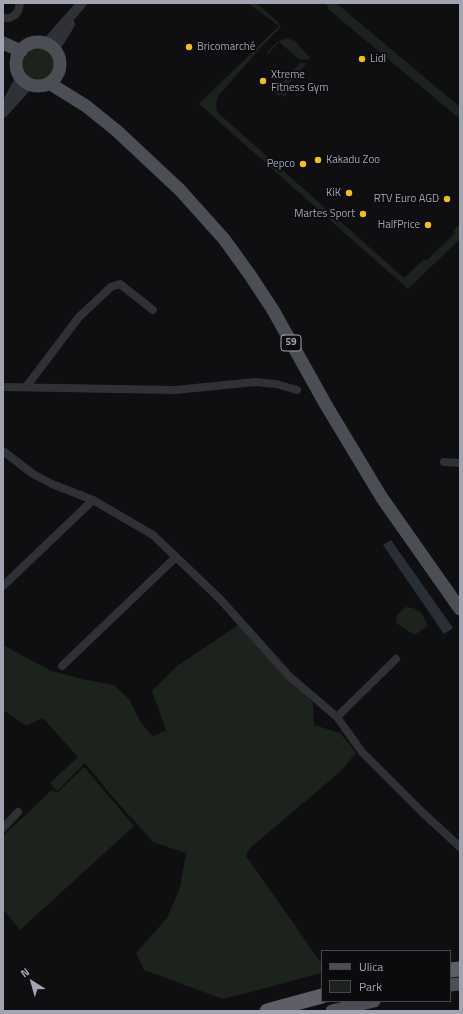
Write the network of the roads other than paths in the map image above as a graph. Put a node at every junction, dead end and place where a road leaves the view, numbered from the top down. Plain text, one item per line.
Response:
1 (20, 3) edge
2 (81, 5) edge
3 (3, 18) edge
4 (3, 43) edge
5 (50, 46) junction
6 (3, 52) edge
7 (19, 56) junction
8 (54, 78) junction
9 (25, 81) junction
10 (3, 112) edge
11 (153, 310) dead end
12 (3, 387) edge
13 (26, 387) junction
14 (297, 390) dead end
15 (3, 451) edge
16 (444, 462) dead end
17 (460, 463) edge
18 (93, 500) junction
19 (176, 557) junction
20 (3, 586) edge
21 (460, 609) edge
22 (396, 659) dead end
23 (62, 666) dead end
24 (337, 717) junction
25 (18, 812) dead end
26 (3, 828) edge
27 (460, 847) edge
28 (321, 996) edge
29 (370, 1002) edge
30 (267, 1011) edge
31 (332, 1011) edge

1 - 3 street
2 - 5 street
4 - 7 main road
5 - 7 main road
5 - 8 main road
6 - 7 main road
7 - 9 main road
8 - 9 main road
8 - 21 main road, 59
9 - 10 street
11 - 13 street
12 - 13 street
13 - 14 street
15 - 18 street
16 - 17 street
18 - 19 street
18 - 20 street
19 - 23 street
19 - 24 street
22 - 24 street
24 - 27 street
25 - 26 street
28 - 30 highway
29 - 31 main road

